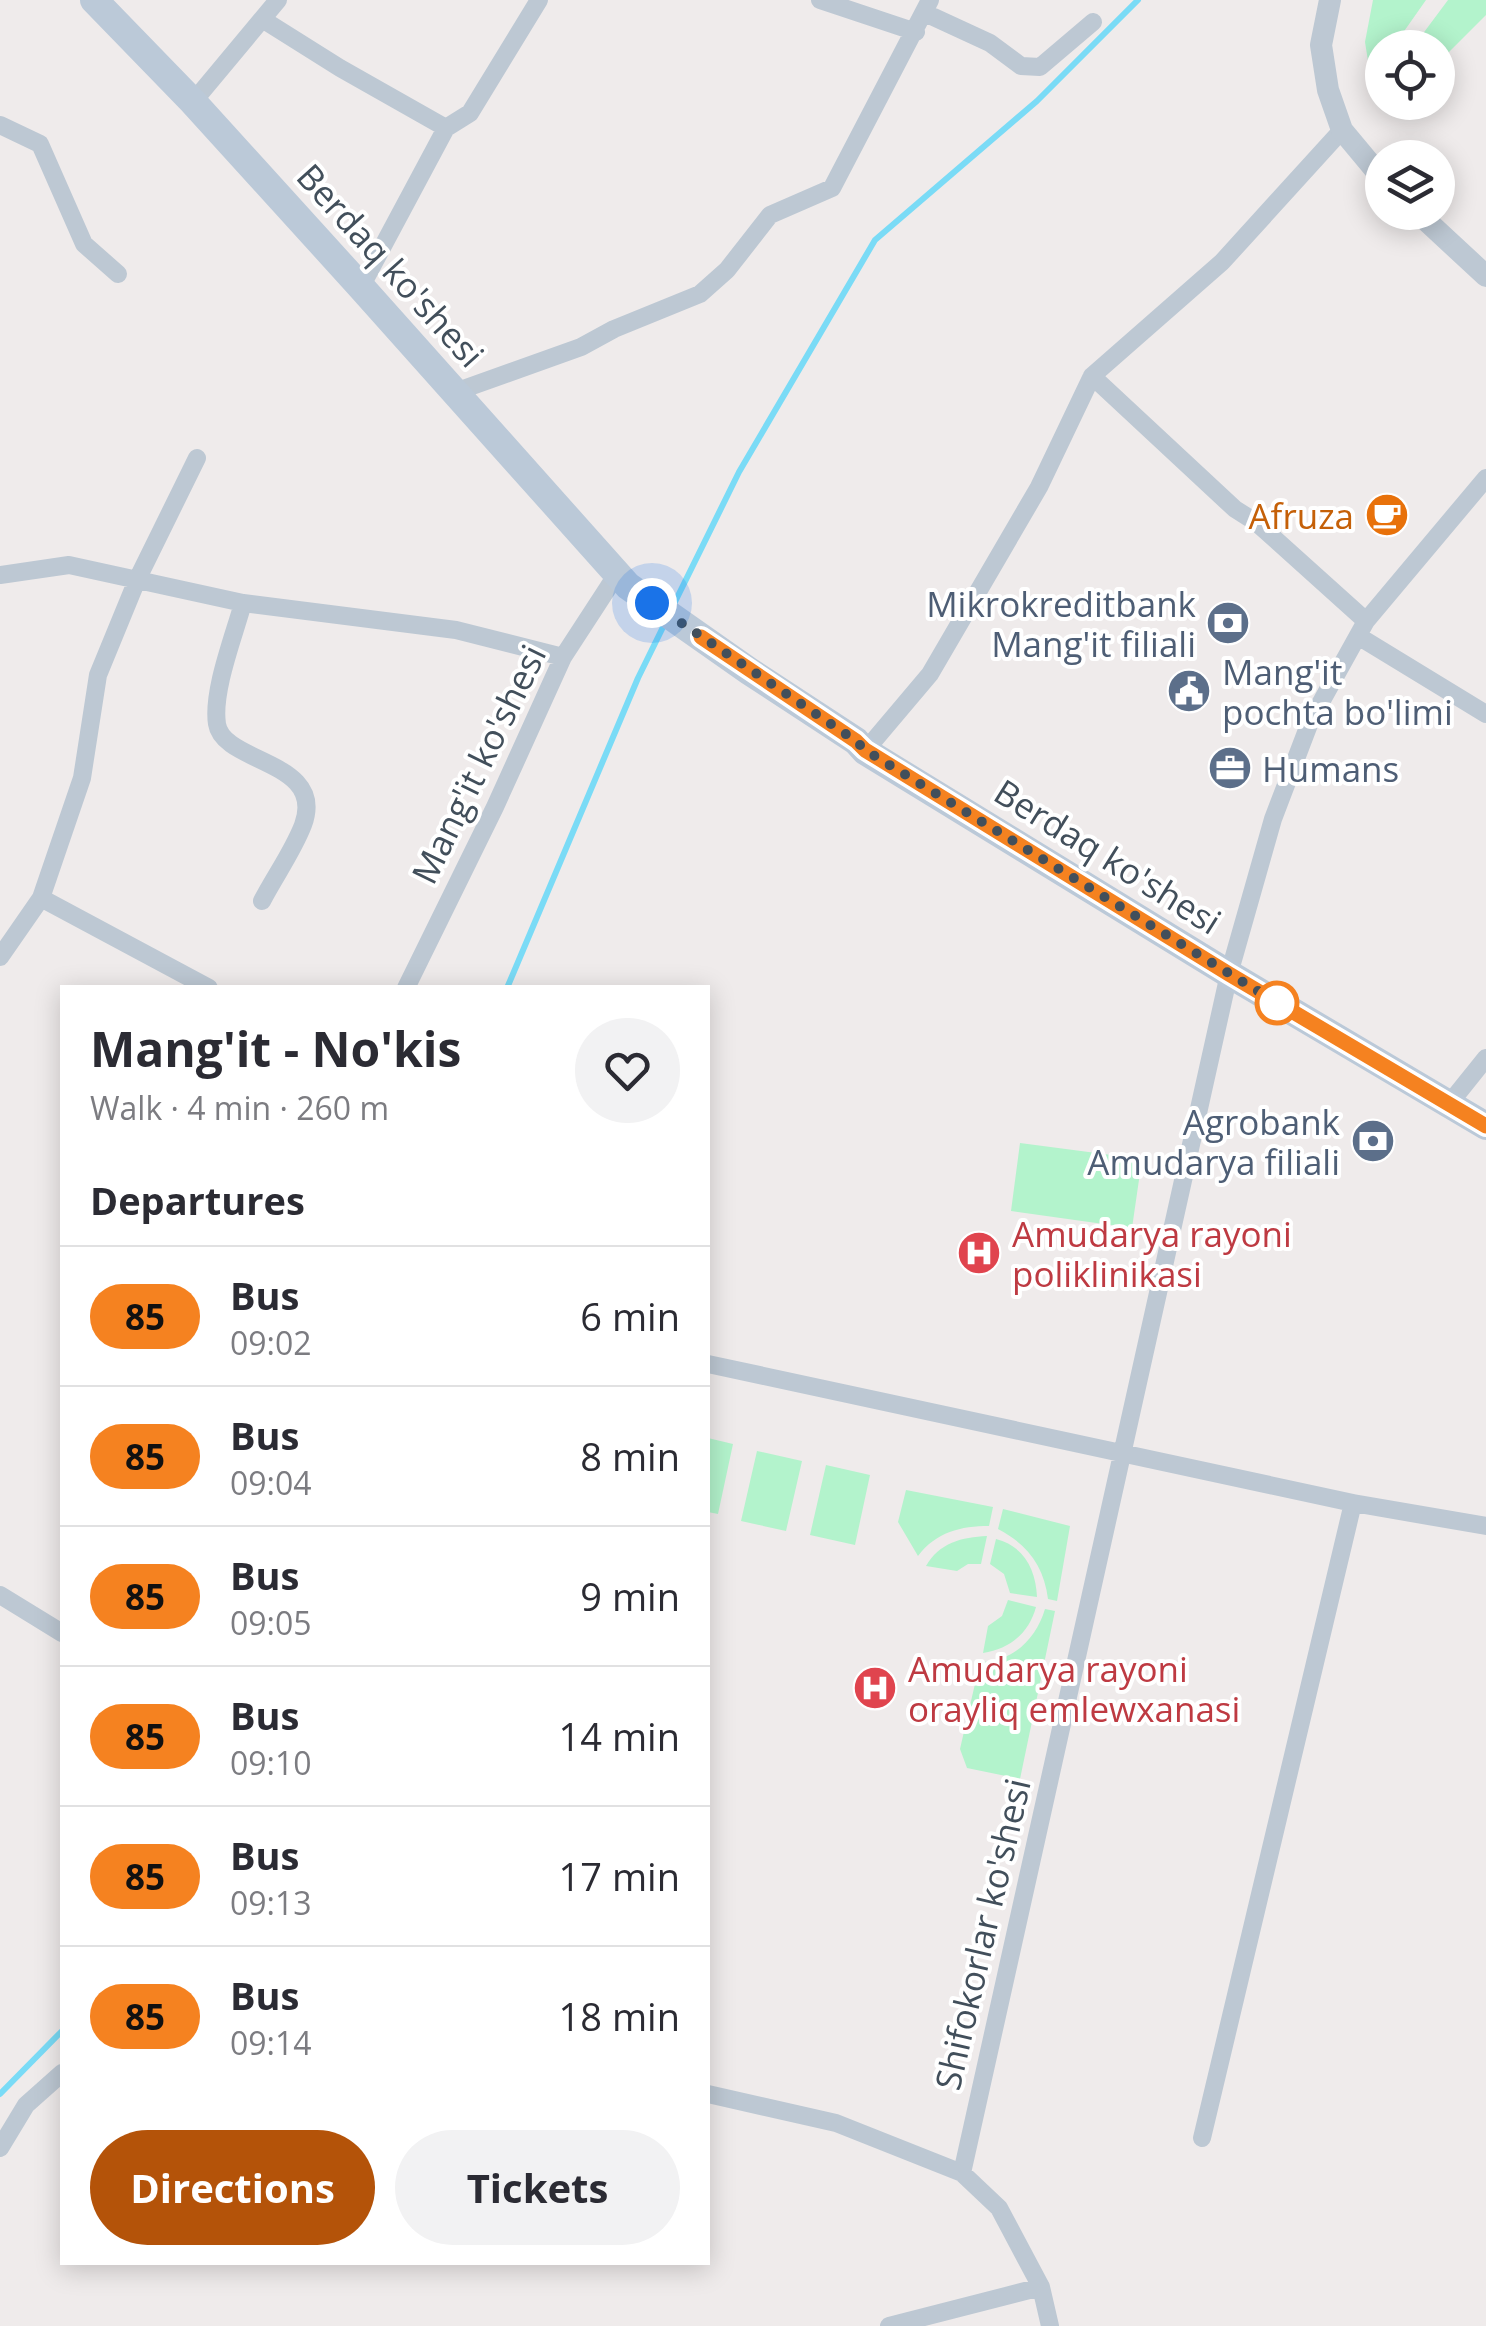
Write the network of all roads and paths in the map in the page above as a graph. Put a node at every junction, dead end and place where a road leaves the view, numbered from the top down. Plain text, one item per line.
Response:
1 (94, 0) edge
2 (278, 0) edge
3 (538, 0) edge
4 (820, 0) edge
5 (1330, 0) edge
6 (927, 7) edge
7 (262, 19) junction
8 (1093, 22) dead end
9 (916, 32) junction
10 (192, 102) junction
11 (0, 125) edge
12 (446, 128) junction
13 (1342, 130) junction
14 (1365, 158) edge
15 (1437, 230) edge
16 (118, 274) dead end
17 (1486, 276) edge
18 (361, 287) junction
19 (1092, 376) junction
20 (455, 392) junction
21 (197, 458) dead end
22 (1486, 478) edge
23 (0, 575) edge
24 (137, 580) junction
25 (622, 580) junction
26 (243, 603) junction
27 (1362, 629) junction
28 (563, 657) junction
29 (1486, 714) edge
30 (865, 750) junction
31 (42, 898) junction
32 (262, 900) dead end
33 (0, 957) edge
34 (1229, 974) junction
35 (203, 985) edge
36 (407, 985) edge
37 (1486, 1058) edge
38 (1449, 1104) junction
39 (1486, 1126) edge
40 (710, 1364) edge
41 (1123, 1452) junction
42 (1353, 1502) junction
43 (1486, 1526) edge
44 (0, 1595) edge
45 (60, 1633) edge
46 (60, 2075) edge
47 (710, 2094) edge
48 (1202, 2138) dead end
49 (0, 2148) edge
50 (962, 2173) junction
51 (1041, 2287) junction
52 (889, 2326) edge
53 (1050, 2326) edge

1 - 10 main road, Berdaq ko'shesi
2 - 7 street
3 - 12 street
4 - 9 street
5 - 13 street
6 - 8 street
6 - 9 street
7 - 10 street
7 - 12 street
9 - 20 street
10 - 18 main road, Berdaq ko'shesi
11 - 16 street
12 - 18 street
13 - 14 street
13 - 19 street
15 - 17 street
18 - 20 main road, Berdaq ko'shesi
19 - 27 street
19 - 30 street
20 - 25 main road, Berdaq ko'shesi
21 - 24 street
22 - 27 street, Shifokorlar ko'shesi
23 - 24 street
24 - 26 street
24 - 31 street
25 - 28 street, Mang'it ko'shesi
25 - 30 main road, Berdaq ko'shesi
26 - 28 street
26 - 32 street
27 - 29 street
27 - 34 street, Shifokorlar ko'shesi
28 - 36 street, Mang'it ko'shesi
30 - 34 main road, Berdaq ko'shesi
31 - 33 street
31 - 35 street
34 - 38 main road, Berdaq ko'shesi
34 - 41 street, Shifokorlar ko'shesi
37 - 38 street
38 - 39 main road, Berdaq ko'shesi
40 - 41 street
41 - 42 street
41 - 50 street, Shifokorlar ko'shesi
42 - 43 street
42 - 48 street
44 - 45 street
46 - 49 street
47 - 50 street
50 - 51 street
51 - 52 street
51 - 53 street

